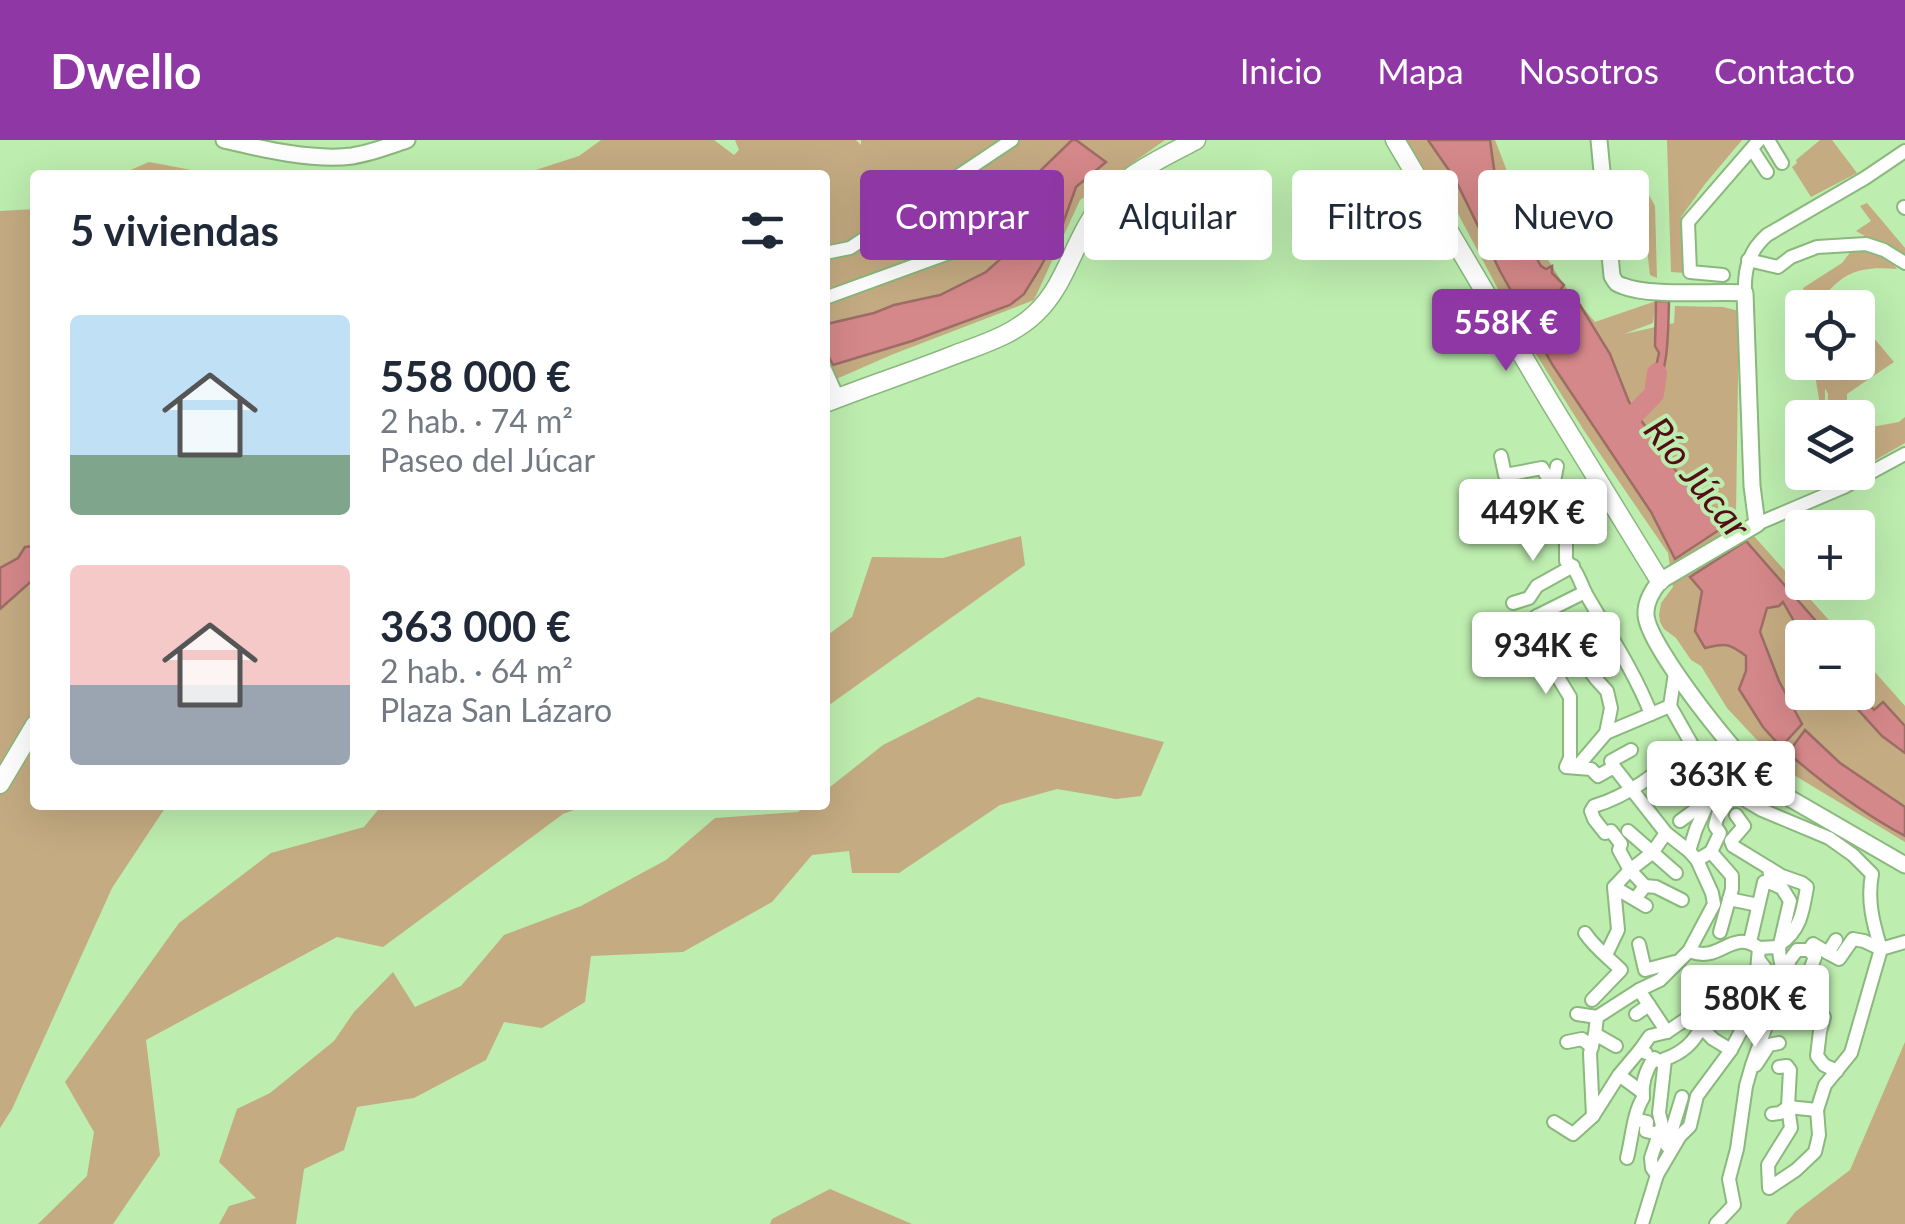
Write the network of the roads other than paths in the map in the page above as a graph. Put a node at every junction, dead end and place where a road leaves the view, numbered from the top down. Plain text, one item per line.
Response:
1 (224, 140) edge
2 (1012, 140) edge
3 (1196, 140) edge
4 (1395, 140) edge
5 (1598, 140) edge
6 (1768, 140) edge
7 (400, 142) edge
8 (250, 143) edge
9 (1756, 144) edge
10 (1905, 151) edge
11 (1782, 162) dead end
12 (1767, 172) dead end
13 (830, 252) edge
14 (930, 260) edge
15 (1748, 260) junction
16 (1905, 263) edge
17 (1723, 275) dead end
18 (1744, 293) junction
19 (830, 296) edge
20 (831, 400) edge
21 (1905, 454) edge
22 (1501, 456) dead end
23 (1556, 466) dead end
24 (1552, 487) junction
25 (1757, 524) junction
26 (1573, 566) junction
27 (1664, 578) junction
28 (1586, 592) junction
29 (1513, 602) dead end
30 (1537, 616) junction
31 (1506, 622) dead end
32 (1545, 637) junction
33 (1524, 641) dead end
34 (1564, 662) dead end
35 (1675, 673) junction
36 (1670, 706) junction
37 (1651, 714) junction
38 (1607, 725) junction
39 (30, 733) edge
40 (1691, 744) junction
41 (1631, 750) dead end
42 (1572, 767) junction
43 (1614, 767) junction
44 (0, 784) edge
45 (1723, 787) junction
46 (1633, 790) junction
47 (1714, 803) junction
48 (1680, 821) dead end
49 (1628, 831) dead end
50 (1666, 833) junction
51 (1723, 835) junction
52 (1711, 852) junction
53 (1652, 853) junction
54 (1693, 856) junction
55 (1905, 865) edge
56 (1630, 870) junction
57 (1770, 875) junction
58 (1732, 876) junction
59 (1614, 886) junction
60 (1651, 887) junction
61 (1682, 900) dead end
62 (1723, 904) junction
63 (1758, 905) junction
64 (1720, 932) dead end
65 (1585, 933) dead end
66 (1836, 940) dead end
67 (1905, 942) edge
68 (1638, 944) dead end
69 (1780, 944) junction
70 (1881, 949) junction
71 (1756, 950) junction
72 (1809, 950) junction
73 (1606, 955) junction
74 (1684, 956) junction
75 (1833, 961) junction
76 (1789, 980) junction
77 (1820, 980) dead end
78 (1775, 989) junction
79 (1639, 990) junction
80 (1592, 1000) dead end
81 (1714, 1002) dead end
82 (1649, 1004) junction
83 (1577, 1014) dead end
84 (1636, 1014) dead end
85 (1596, 1018) junction
86 (1701, 1027) junction
87 (1667, 1032) junction
88 (1594, 1041) junction
89 (1566, 1042) dead end
90 (1779, 1044) dead end
91 (1616, 1046) dead end
92 (1640, 1050) junction
93 (1730, 1050) junction
94 (1659, 1058) junction
95 (1779, 1066) dead end
96 (1750, 1070) junction
97 (1837, 1071) junction
98 (1619, 1075) junction
99 (1642, 1092) junction
100 (1682, 1097) dead end
101 (1788, 1107) junction
102 (1817, 1110) junction
103 (1772, 1114) dead end
104 (1594, 1116) junction
105 (1636, 1120) junction
106 (1554, 1122) dead end
107 (1658, 1134) junction
108 (1627, 1158) dead end
109 (1666, 1158) junction
110 (1657, 1175) junction
111 (1642, 1224) edge
112 (1716, 1224) edge

1 - 8 street
2 - 13 street
3 - 20 main road
4 - 27 main road
5 - 18 street
6 - 11 street
7 - 8 street
9 - 12 street
9 - 17 street
10 - 15 street
14 - 19 street
15 - 16 street
15 - 18 street
18 - 25 street
21 - 25 street
22 - 24 street
23 - 24 street
24 - 26 street
25 - 27 street
26 - 28 street
26 - 29 street
27 - 35 street
28 - 30 street
28 - 37 street
30 - 31 street
30 - 32 street
32 - 33 street
32 - 34 street
32 - 38 street
32 - 42 street
35 - 36 street
35 - 55 street
36 - 37 street
36 - 40 street
37 - 38 street
38 - 42 street
39 - 44 main road
40 - 45 street
40 - 46 street
41 - 43 street
42 - 43 street
43 - 46 street
45 - 47 street
45 - 70 street
46 - 50 street
46 - 56 street
47 - 48 street
47 - 51 street
47 - 51 street
47 - 54 street
49 - 53 street
50 - 53 street
50 - 54 street
51 - 52 street
51 - 57 street
51 - 58 street
52 - 54 street
52 - 58 street
53 - 56 street
53 - 60 street
54 - 62 street
56 - 59 street
56 - 60 street
57 - 63 street
57 - 69 street
57 - 69 street
58 - 62 street
59 - 60 street
59 - 73 street
60 - 61 street
62 - 63 street
62 - 64 street
62 - 74 street
63 - 71 street
65 - 73 street
66 - 75 street
67 - 70 street
68 - 74 street
69 - 71 street
69 - 76 street
70 - 75 street
70 - 97 street
71 - 74 street
71 - 78 street
71 - 93 street
72 - 75 street
72 - 76 street
72 - 77 street
73 - 80 street
74 - 79 street
76 - 78 street
76 - 97 street
78 - 96 street
79 - 82 street
79 - 85 street
81 - 86 street
82 - 84 street
82 - 87 street
83 - 85 street
85 - 88 street
86 - 87 street
86 - 93 street
86 - 94 street
87 - 92 street
88 - 89 street
88 - 91 street
88 - 104 street
90 - 96 street
92 - 94 street
92 - 98 street
93 - 109 street
94 - 99 street
94 - 107 street
95 - 101 street
96 - 112 street
97 - 102 street
98 - 99 street
98 - 104 street
99 - 105 street
100 - 109 street
101 - 102 street
101 - 102 street
101 - 103 street
104 - 106 street
105 - 107 street
105 - 108 street
107 - 110 street
109 - 110 street
110 - 111 street

